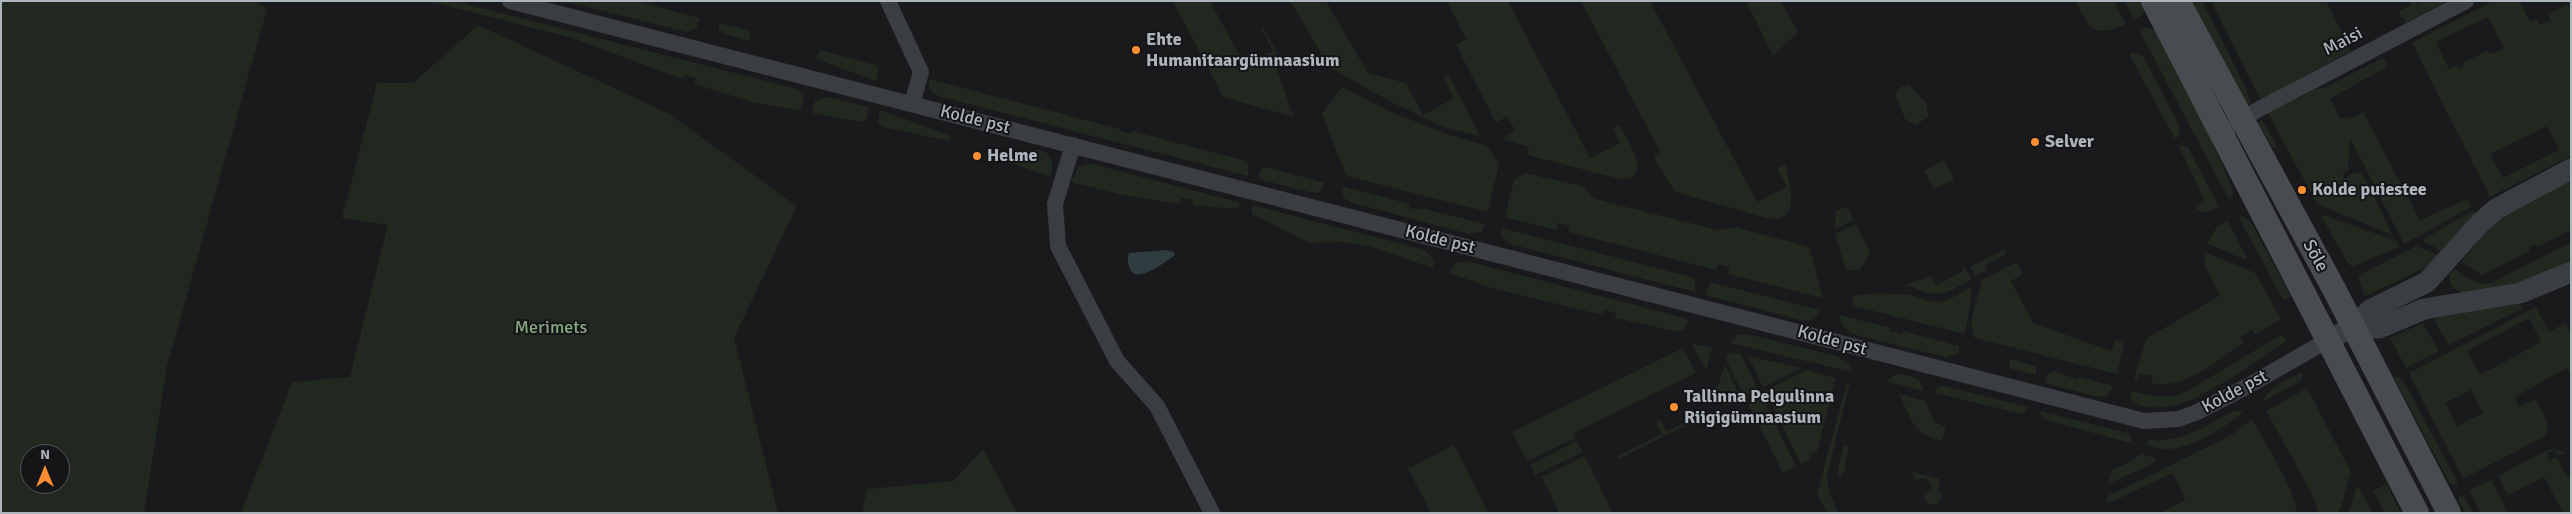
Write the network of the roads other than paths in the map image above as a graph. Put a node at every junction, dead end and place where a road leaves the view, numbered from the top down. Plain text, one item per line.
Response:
1 (510, 1) edge
2 (888, 1) edge
3 (2154, 1) edge
4 (2178, 1) edge
5 (2466, 1) edge
6 (912, 104) junction
7 (2231, 126) junction
8 (1073, 145) junction
9 (2571, 169) edge
10 (2450, 259) junction
11 (2571, 272) edge
12 (2467, 302) junction
13 (2353, 327) junction
14 (2328, 340) junction
15 (1212, 513) edge
16 (2417, 513) edge
17 (2449, 513) edge

1 - 6 street, Kolde pst
2 - 6 street
3 - 7 main road, Sõle
4 - 7 main road, Sõle
5 - 7 street, Maisi
6 - 8 street, Kolde pst
7 - 13 main road, Sõle
7 - 14 main road, Sõle
8 - 14 street, Kolde pst
8 - 15 street
9 - 10 street, Kolde pst
10 - 12 street
10 - 13 street, Kolde pst
11 - 12 street, Kolde pst
12 - 13 street, Kolde pst
13 - 14 street, Kolde pst
13 - 17 main road, Sõle
14 - 16 main road, Sõle

